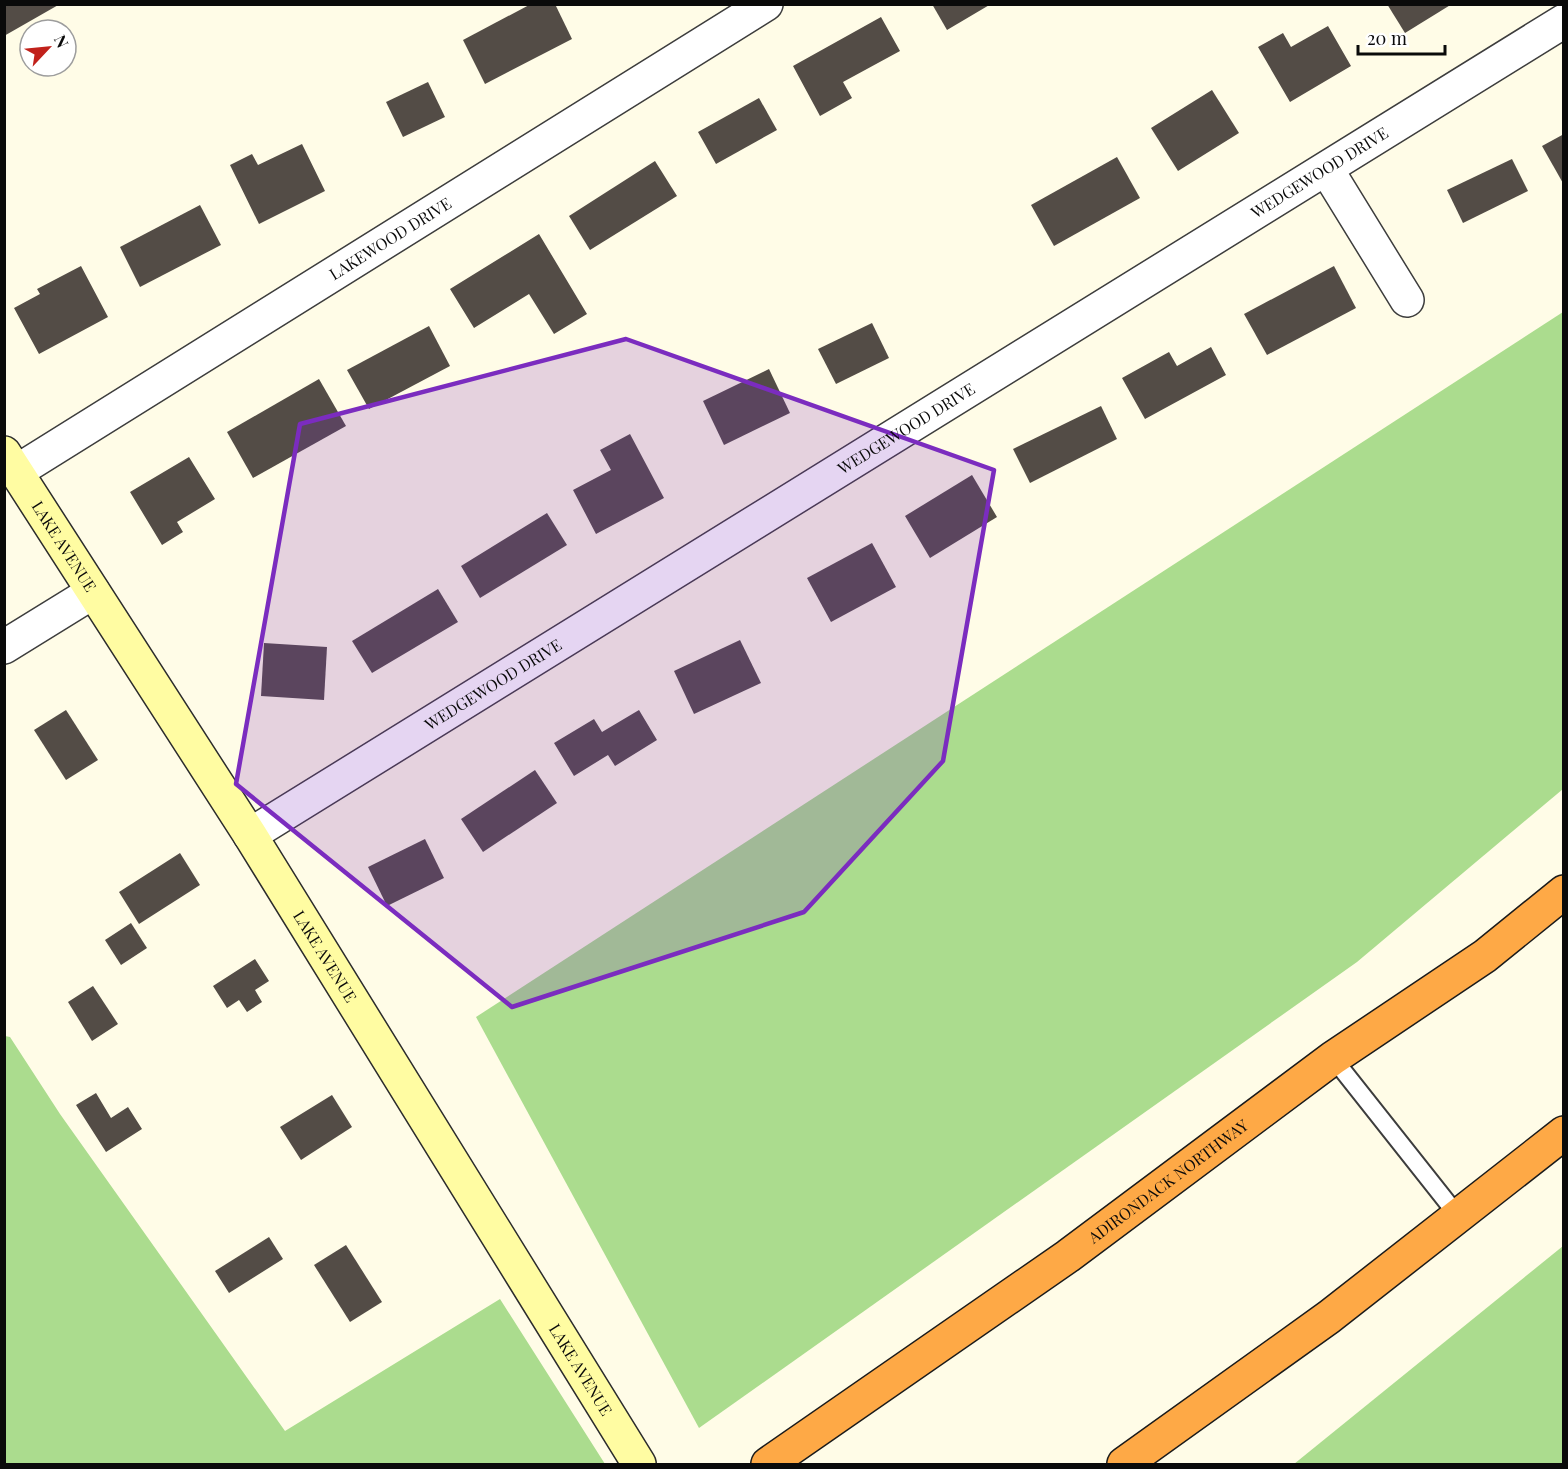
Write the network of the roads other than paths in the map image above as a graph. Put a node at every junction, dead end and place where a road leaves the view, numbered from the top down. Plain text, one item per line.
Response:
1 (765, 4) edge
2 (1563, 21) edge
3 (1327, 170) junction
4 (1407, 300) dead end
5 (10, 463) edge
6 (93, 592) junction
7 (4, 647) edge
8 (250, 836) junction
9 (1563, 892) edge
10 (1334, 1058) junction
11 (1563, 1133) edge
12 (1458, 1216) junction
13 (639, 1464) edge
14 (768, 1464) edge
15 (1124, 1464) edge

1 - 5 street, LAKEWOOD DRIVE
2 - 3 street, WEDGEWOOD DRIVE
3 - 4 street
3 - 8 street, WEDGEWOOD DRIVE
5 - 6 main road, LAKE AVENUE
6 - 7 street
6 - 8 main road, LAKE AVENUE
8 - 13 main road, LAKE AVENUE
9 - 10 highway, ADIRONDACK NORTHWAY
10 - 12 lane
10 - 14 highway, ADIRONDACK NORTHWAY
11 - 12 highway
12 - 15 highway

